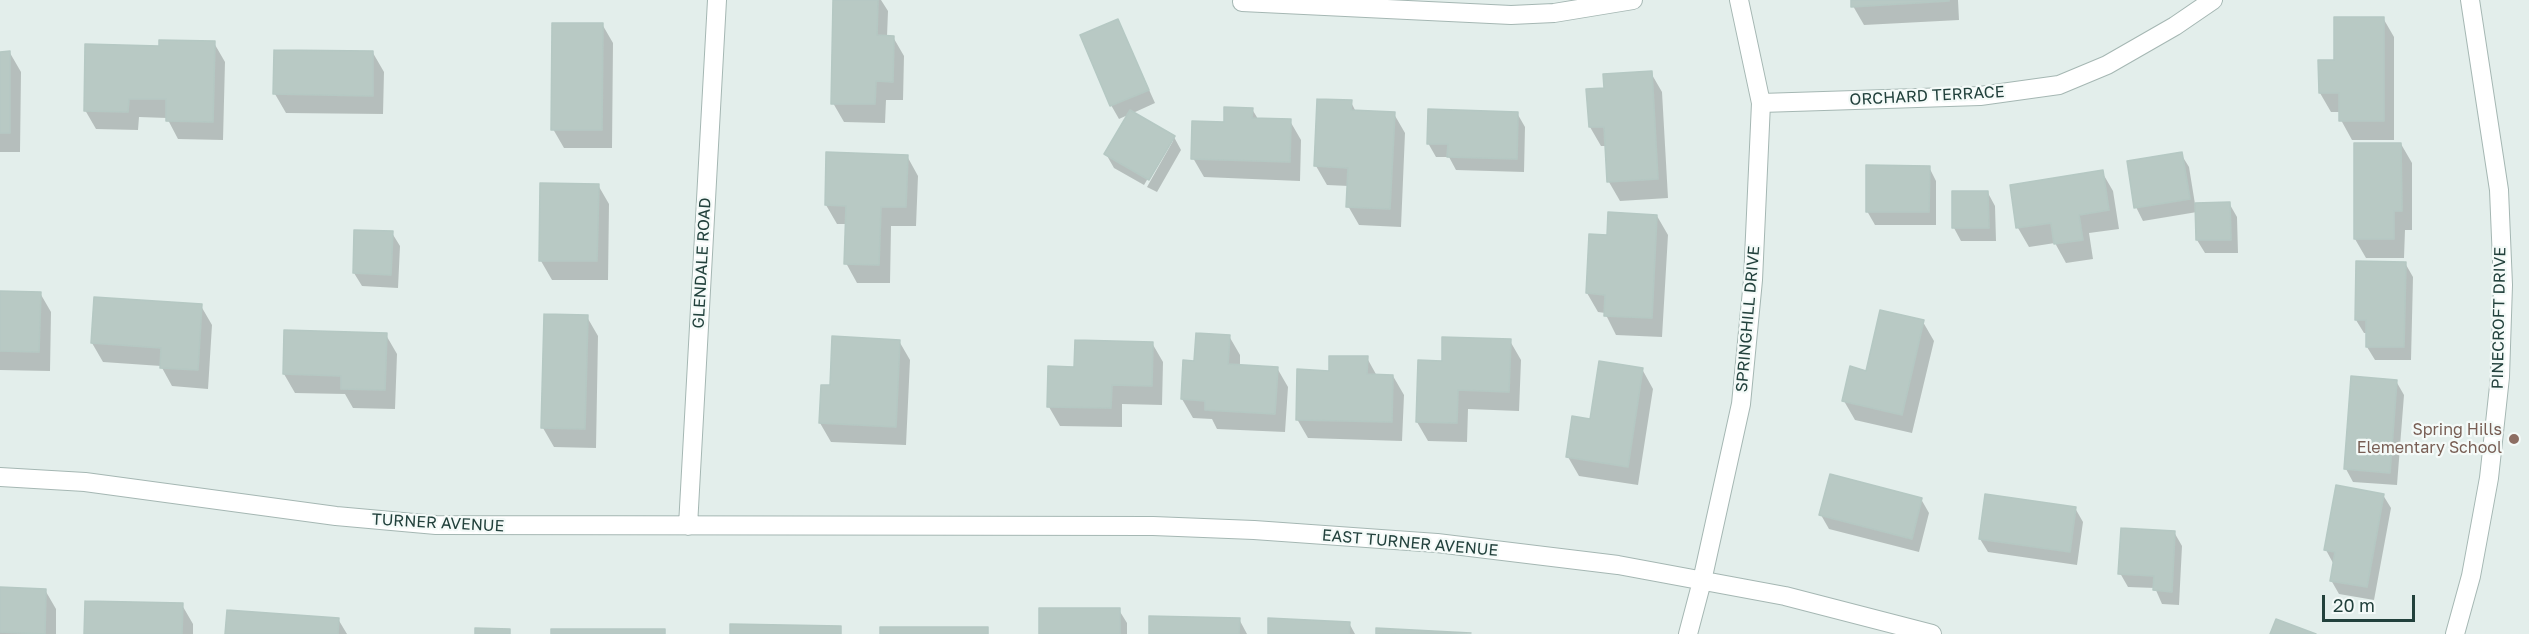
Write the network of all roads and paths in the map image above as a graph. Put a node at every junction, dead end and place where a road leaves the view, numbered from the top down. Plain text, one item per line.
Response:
1 (717, 0) edge
2 (1633, 0) edge
3 (1739, 0) edge
4 (2213, 0) edge
5 (2470, 0) edge
6 (1242, 2) dead end
7 (1761, 103) junction
8 (0, 477) edge
9 (880, 525) joint
10 (688, 526) junction
11 (1702, 581) junction
12 (1688, 634) edge
13 (1932, 634) edge
14 (2456, 634) edge

1 - 10 street, GLENDALE ROAD
2 - 6 street
3 - 7 street, SPRINGHILL DRIVE
4 - 7 street, ORCHARD TERRACE
5 - 14 street, PINECROFT DRIVE
7 - 11 street, SPRINGHILL DRIVE
8 - 10 street, TURNER AVENUE
9 - 10 street, TURNER AVENUE
9 - 11 street, EAST TURNER AVENUE
11 - 12 street, SPRINGHILL DRIVE
11 - 13 street, EAST TURNER AVENUE

